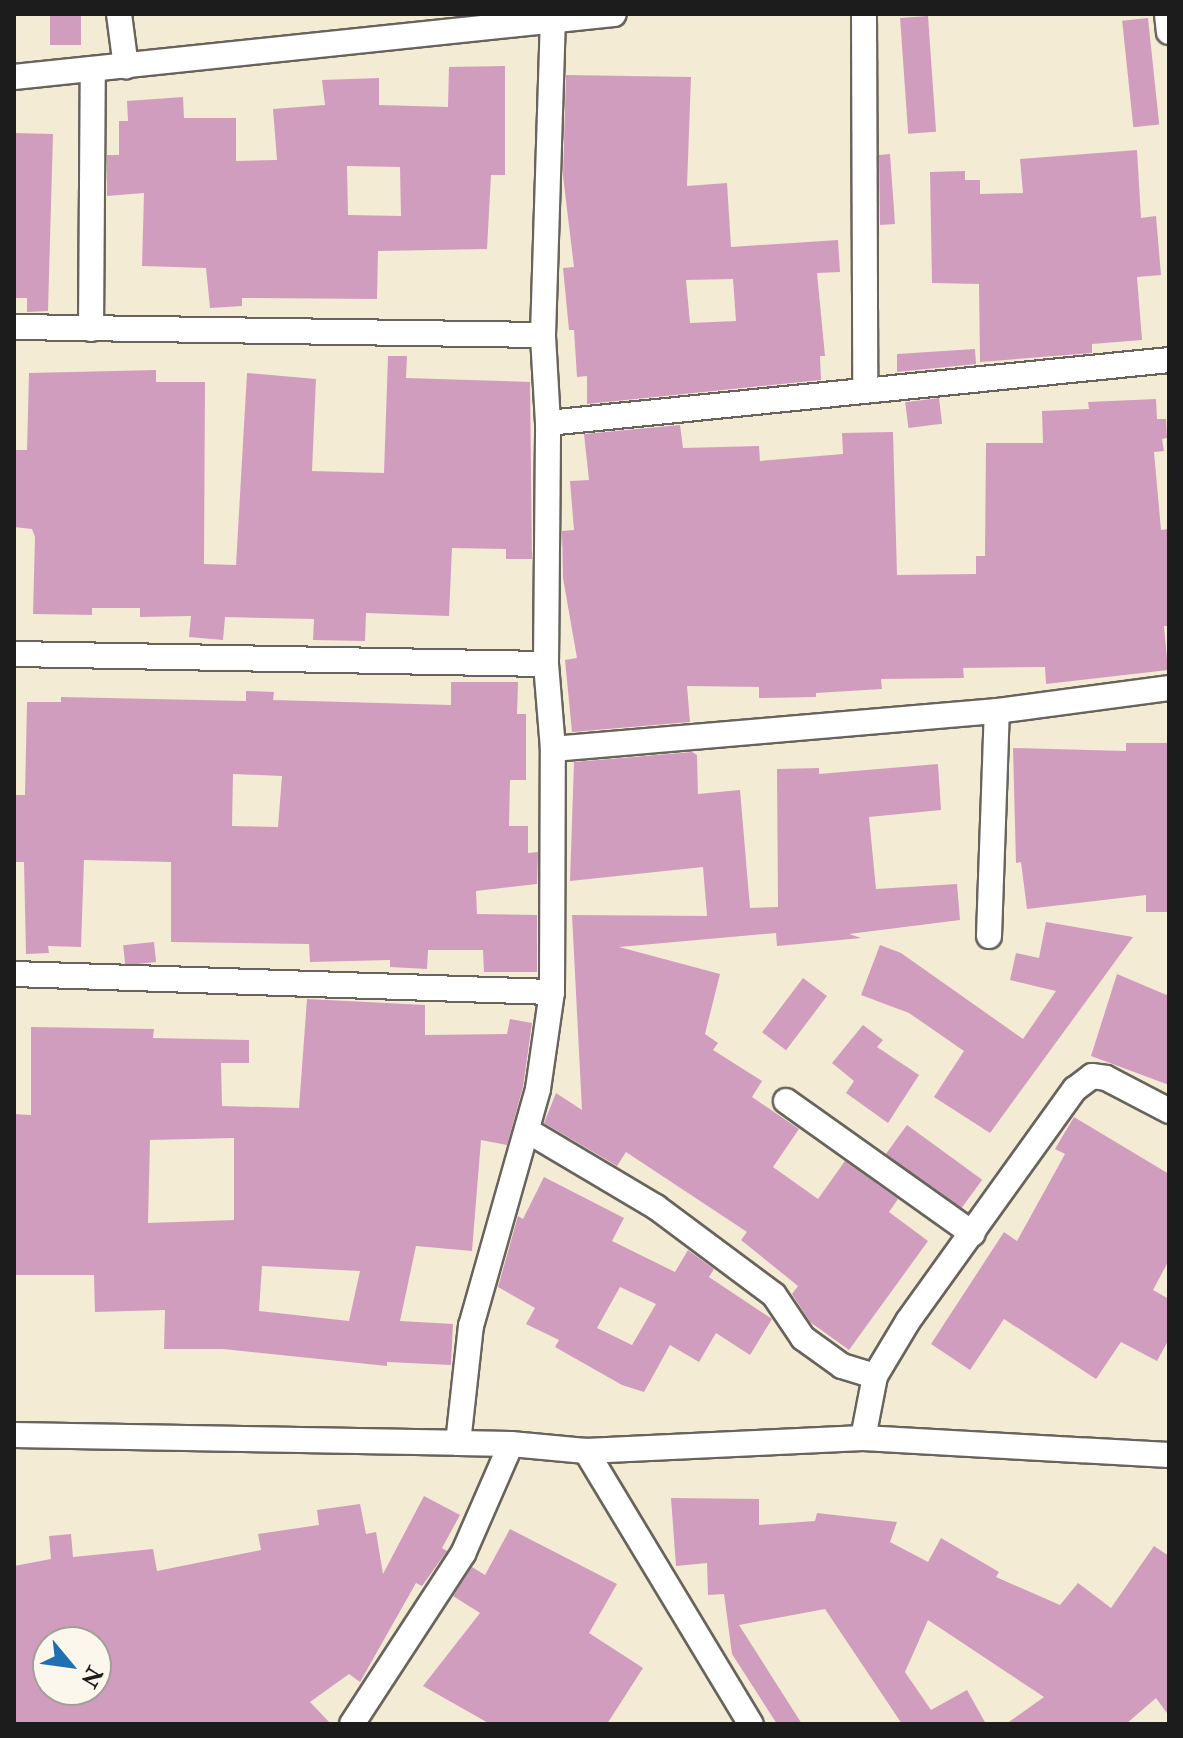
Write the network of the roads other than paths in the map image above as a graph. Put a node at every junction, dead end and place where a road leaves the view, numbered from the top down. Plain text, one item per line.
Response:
1 (119, 14) edge
2 (614, 14) edge
3 (864, 14) edge
4 (1167, 14) edge
5 (553, 22) junction
6 (461, 23) edge
7 (1169, 32) edge
8 (126, 67) junction
9 (93, 70) junction
10 (14, 77) edge
11 (14, 327) edge
12 (91, 329) junction
13 (543, 335) junction
14 (1169, 360) edge
15 (865, 389) junction
16 (548, 423) junction
17 (14, 654) edge
18 (546, 664) junction
19 (1169, 688) edge
20 (997, 711) junction
21 (553, 749) junction
22 (989, 936) dead end
23 (14, 974) edge
24 (552, 992) junction
25 (786, 1101) dead end
26 (1169, 1111) edge
27 (528, 1131) junction
28 (973, 1234) junction
29 (875, 1376) junction
30 (14, 1435) edge
31 (863, 1438) junction
32 (458, 1443) junction
33 (511, 1444) junction
34 (586, 1451) junction
35 (1169, 1455) edge
36 (352, 1724) edge
37 (751, 1724) edge

1 - 8 street
2 - 5 street
3 - 15 street
4 - 7 street
5 - 6 street
5 - 13 street
6 - 8 street
8 - 9 street
9 - 10 street
9 - 12 street
11 - 12 street
12 - 13 street
13 - 16 street
14 - 15 street
15 - 16 street
16 - 18 street
17 - 18 street
18 - 21 street
19 - 20 street
20 - 21 street
20 - 22 street
21 - 24 street
23 - 24 street
24 - 27 street
25 - 28 street
26 - 28 street
27 - 29 street
27 - 32 street
28 - 29 street
29 - 31 street
30 - 32 street
31 - 34 street
31 - 35 street
32 - 33 street
33 - 34 street
33 - 36 street
34 - 37 street

